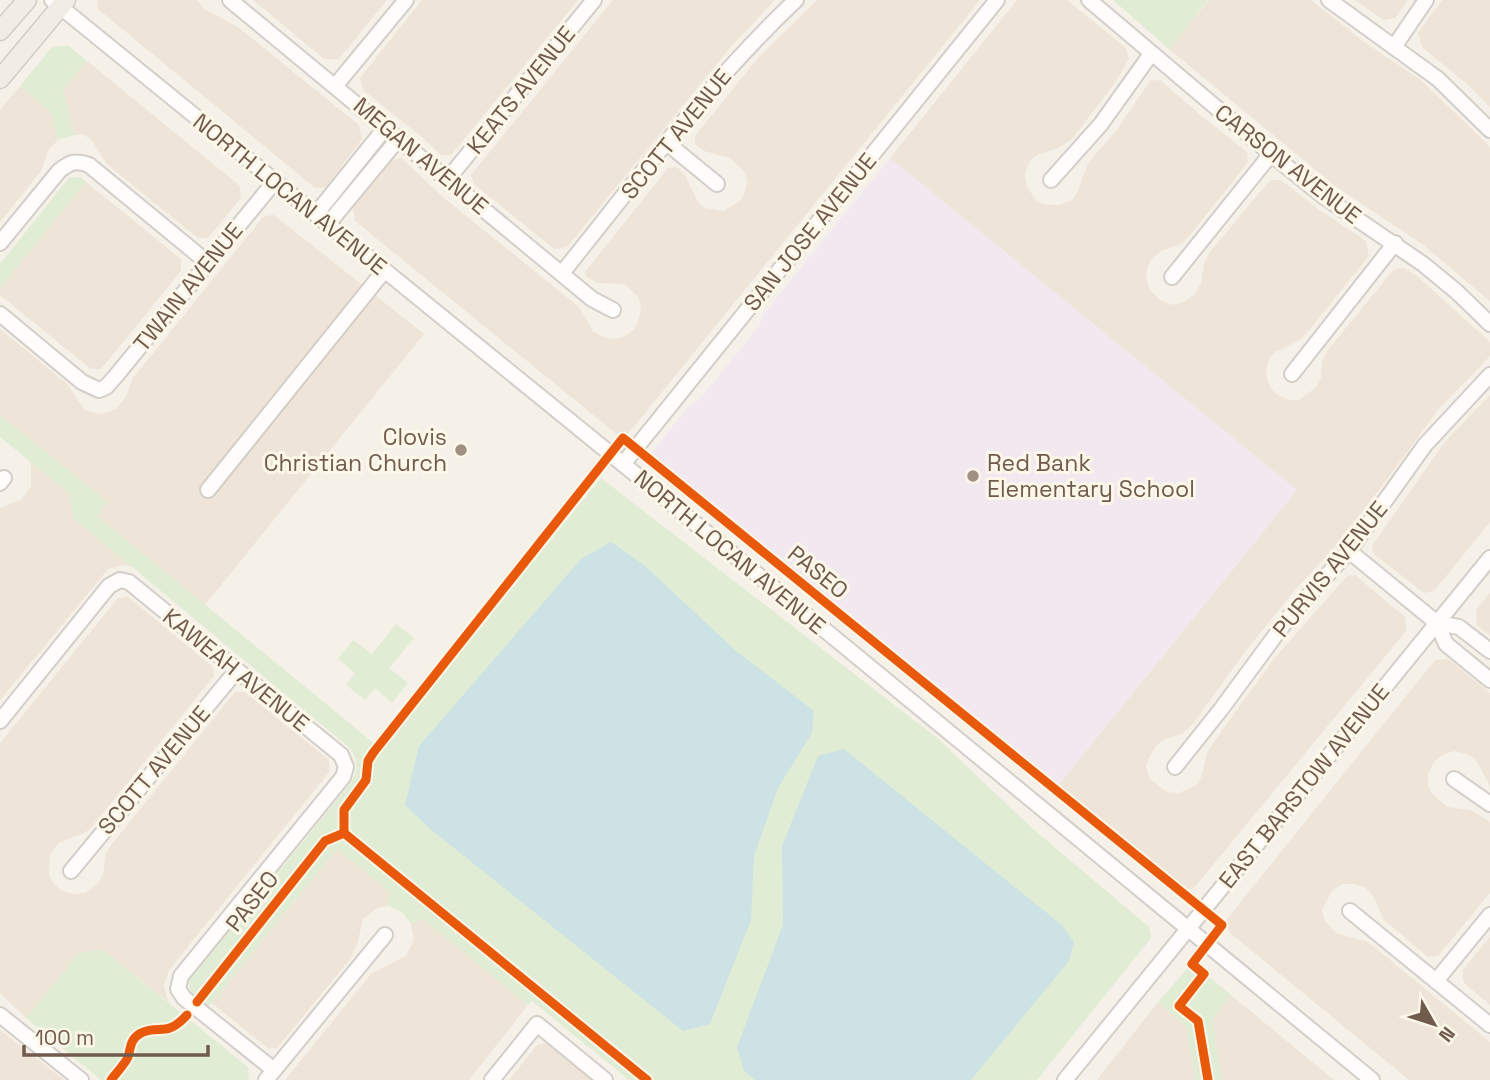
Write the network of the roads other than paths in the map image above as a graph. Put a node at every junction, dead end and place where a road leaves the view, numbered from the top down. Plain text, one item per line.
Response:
1 (27, 0) edge
2 (230, 0) edge
3 (406, 0) edge
4 (594, 0) edge
5 (796, 0) edge
6 (997, 0) edge
7 (1090, 0) edge
8 (1329, 0) edge
9 (1426, 0) edge
10 (59, 2) edge
11 (0, 32) edge
12 (1394, 47) junction
13 (1152, 54) junction
14 (0, 79) edge
15 (336, 85) junction
16 (386, 127) junction
17 (1490, 130) edge
18 (398, 138) junction
19 (667, 143) junction
20 (1270, 154) junction
21 (447, 180) junction
22 (1051, 180) dead end
23 (275, 181) junction
24 (718, 184) dead end
25 (316, 214) junction
26 (328, 224) junction
27 (0, 243) edge
28 (1395, 243) junction
29 (208, 263) junction
30 (384, 271) junction
31 (562, 273) junction
32 (1172, 277) dead end
33 (613, 310) dead end
34 (0, 314) edge
35 (1490, 324) edge
36 (1292, 374) dead end
37 (1490, 374) edge
38 (623, 464) junction
39 (208, 490) dead end
40 (1349, 551) junction
41 (1490, 558) edge
42 (1437, 623) junction
43 (1490, 651) edge
44 (237, 670) junction
45 (1490, 680) edge
46 (0, 721) edge
47 (1175, 767) dead end
48 (1454, 779) dead end
49 (1490, 804) edge
50 (71, 871) dead end
51 (1350, 911) dead end
52 (1490, 915) edge
53 (1187, 929) junction
54 (384, 934) dead end
55 (1436, 981) junction
56 (0, 1015) edge
57 (1490, 1025) edge
58 (270, 1075) edge
59 (80, 1080) edge
60 (492, 1080) edge
61 (605, 1080) edge
62 (1065, 1080) edge
63 (1373, 1080) edge

1 - 11 main road
2 - 15 street, MEGAN AVENUE
3 - 15 street
4 - 21 street, KEATS AVENUE
5 - 19 street, SCOTT AVENUE
6 - 38 street, SAN JOSE AVENUE
7 - 13 street, CARSON AVENUE
8 - 12 street
9 - 12 street
10 - 14 main road
10 - 23 street, NORTH LOCAN AVENUE
12 - 17 street
13 - 20 street, CARSON AVENUE
13 - 22 street
15 - 16 street, MEGAN AVENUE
16 - 18 street, MEGAN AVENUE
16 - 25 street
18 - 21 street, MEGAN AVENUE
18 - 26 street
19 - 24 street
19 - 31 street, SCOTT AVENUE
20 - 28 street, CARSON AVENUE
20 - 32 street
21 - 31 street, MEGAN AVENUE
23 - 25 street, NORTH LOCAN AVENUE
23 - 29 street, TWAIN AVENUE
25 - 26 street, NORTH LOCAN AVENUE
26 - 30 street, NORTH LOCAN AVENUE
27 - 29 street
28 - 35 street, CARSON AVENUE
28 - 36 street
29 - 34 street, TWAIN AVENUE
30 - 38 street, NORTH LOCAN AVENUE
30 - 39 street
31 - 33 street, MEGAN AVENUE
37 - 40 street, PURVIS AVENUE
38 - 53 street, NORTH LOCAN AVENUE
40 - 42 street
40 - 47 street, PURVIS AVENUE
41 - 42 street, EAST BARSTOW AVENUE
42 - 43 street
42 - 45 street
42 - 53 street, EAST BARSTOW AVENUE
44 - 46 street, KAWEAH AVENUE
44 - 50 street, SCOTT AVENUE
44 - 58 street, KAWEAH AVENUE
48 - 49 street
51 - 55 street
52 - 55 street
53 - 62 street, EAST BARSTOW AVENUE
53 - 63 street, NORTH LOCAN AVENUE
54 - 58 street
55 - 57 street
56 - 59 street
60 - 61 street

